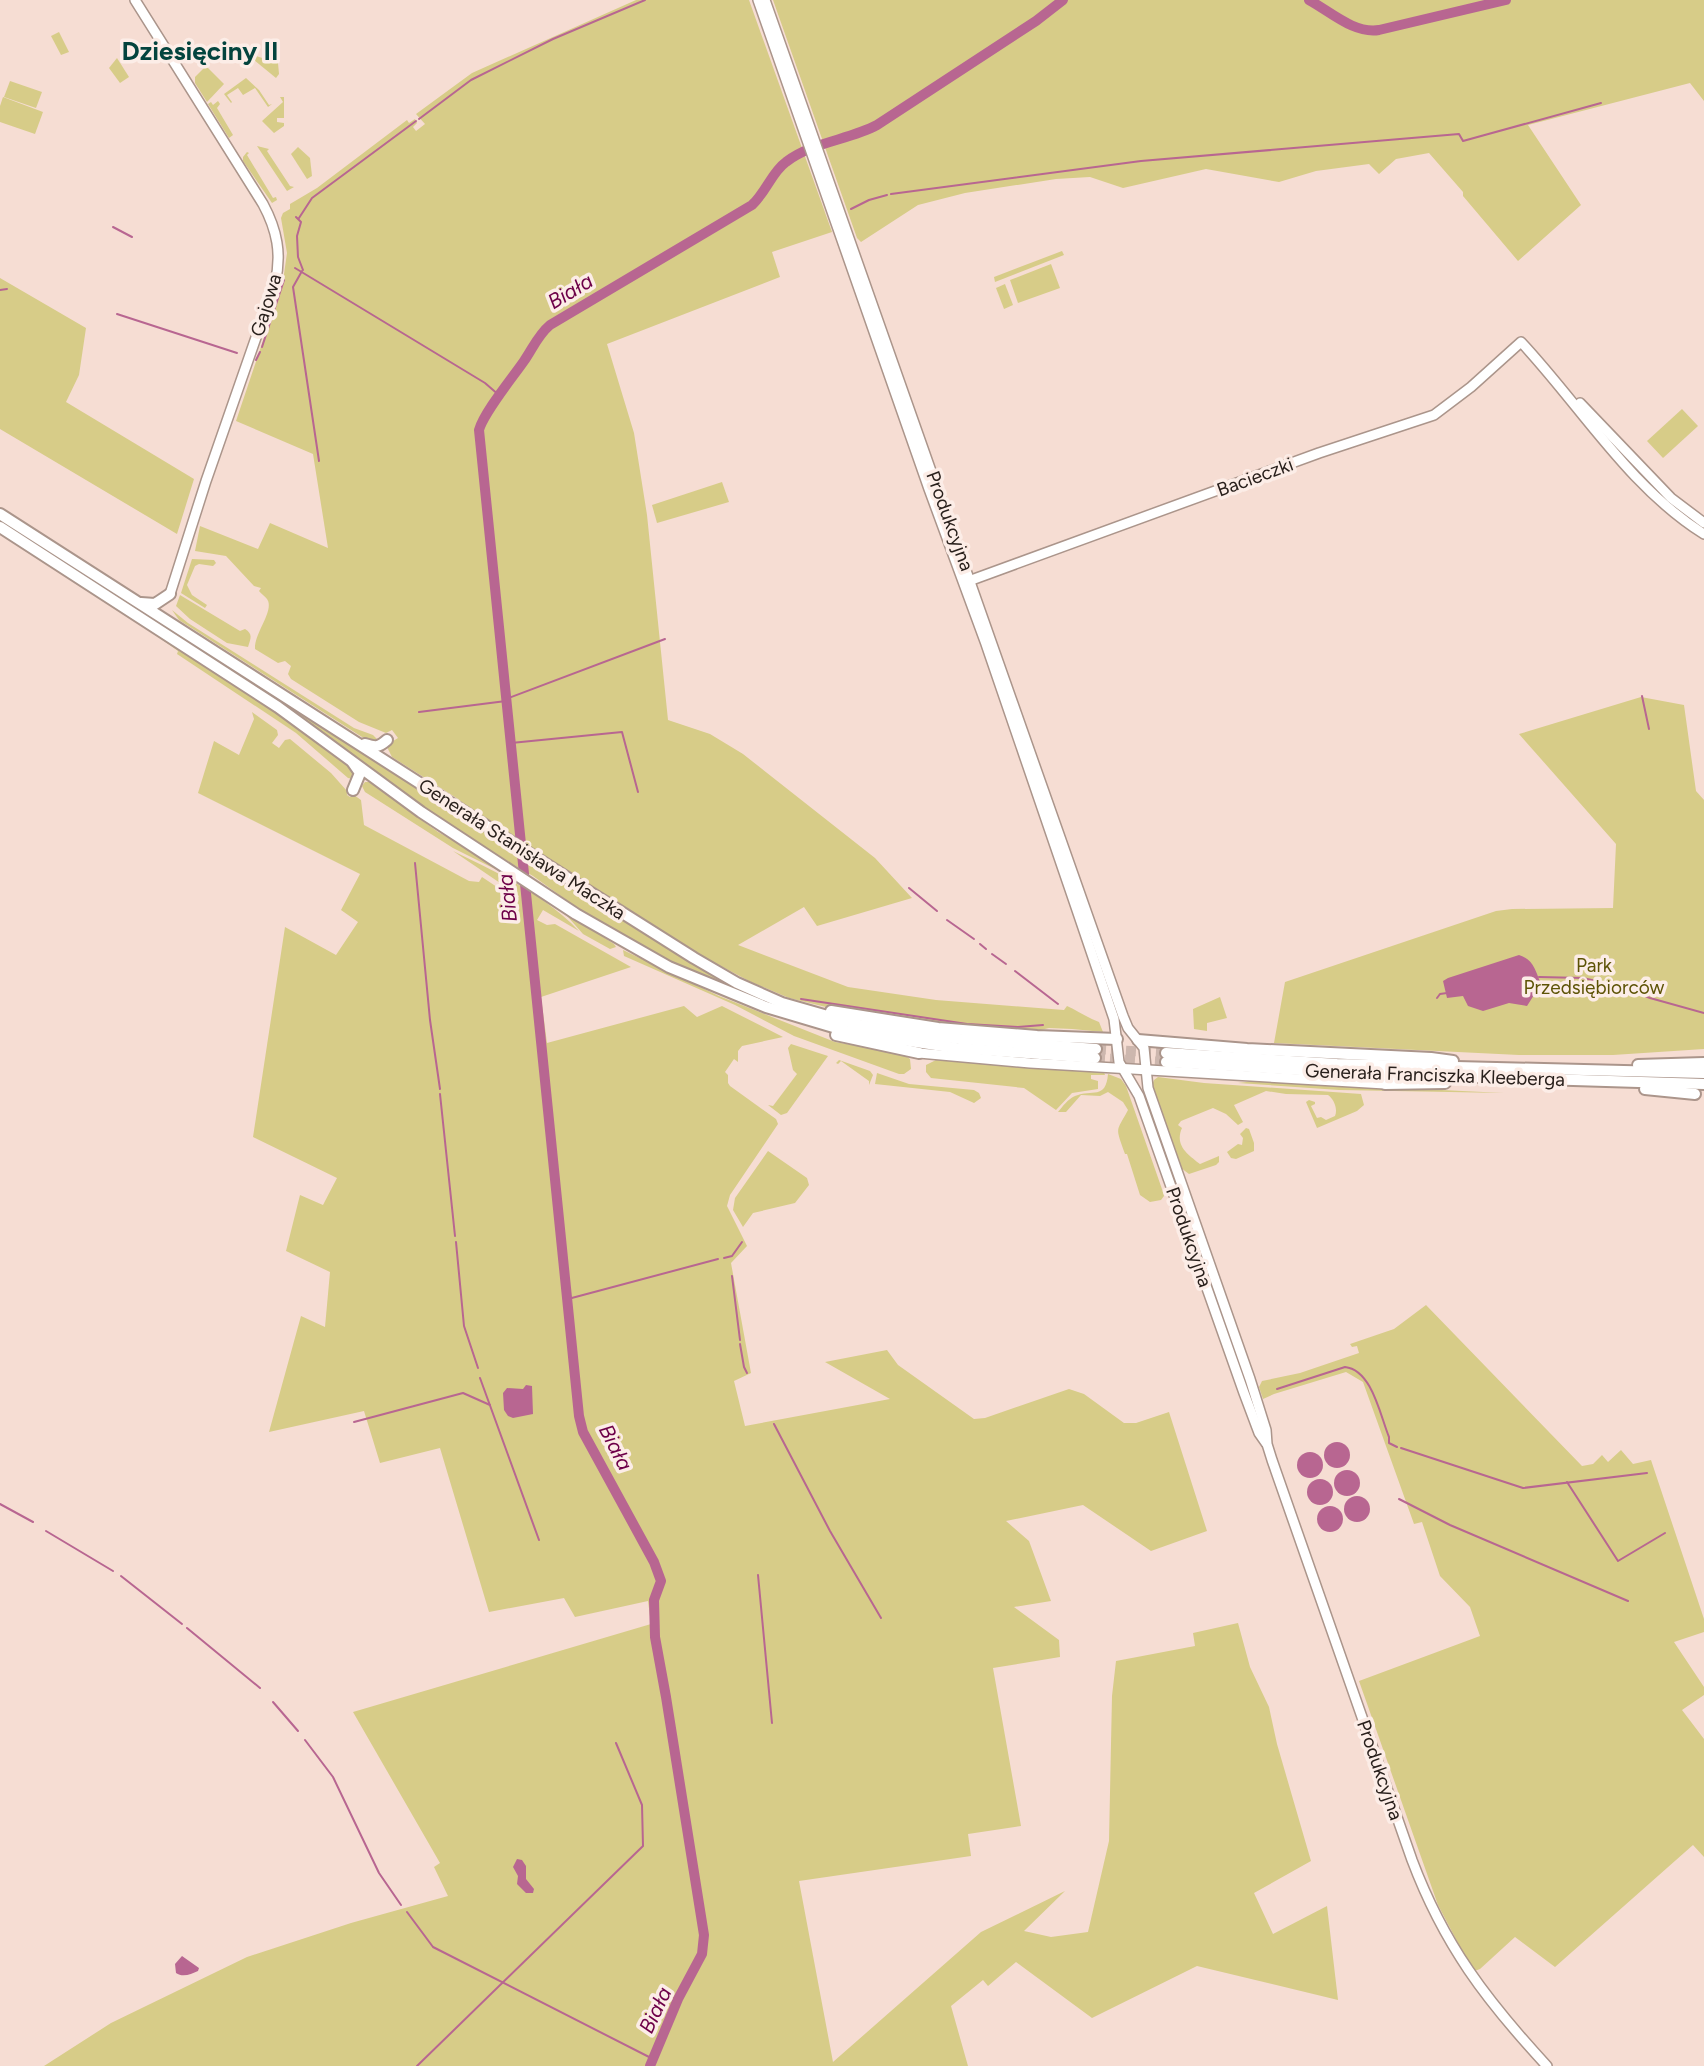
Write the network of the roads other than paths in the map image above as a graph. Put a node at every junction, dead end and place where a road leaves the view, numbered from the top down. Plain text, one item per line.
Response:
1 (135, 0) edge
2 (758, 0) edge
3 (765, 0) edge
4 (810, 138) junction
5 (1569, 396) junction
6 (0, 514) edge
7 (1704, 523) edge
8 (0, 527) edge
9 (1704, 534) edge
10 (967, 582) junction
11 (170, 594) junction
12 (137, 602) junction
13 (176, 627) junction
14 (352, 739) junction
15 (352, 760) junction
16 (399, 769) junction
17 (382, 783) junction
18 (1081, 909) junction
19 (716, 972) junction
20 (740, 997) junction
21 (1116, 1039) junction
22 (1138, 1040) junction
23 (919, 1053) joint
24 (1704, 1063) edge
25 (1490, 1067) junction
26 (1123, 1069) junction
27 (1147, 1070) junction
28 (1704, 1073) edge
29 (1585, 1075) junction
30 (1511, 1079) junction
31 (1385, 1084) joint
32 (1704, 1084) edge
33 (1700, 1094) edge
34 (1245, 1380) junction
35 (1547, 2066) edge

1 - 11 street, Gajowa
2 - 4 street, Produkcyjna
3 - 4 street, Produkcyjna
4 - 10 street, Produkcyjna
5 - 7 street
5 - 9 street
5 - 10 street, Bacieczki
6 - 12 highway, Generała Stanisława Maczka
8 - 15 highway, Generała Stanisława Maczka
10 - 18 street, Produkcyjna
11 - 12 highway
11 - 13 highway
12 - 13 highway, Generała Stanisława Maczka
13 - 14 highway, Generała Stanisława Maczka
14 - 16 highway, Generała Stanisława Maczka
14 - 16 highway
15 - 17 highway, Generała Stanisława Maczka
15 - 17 highway
16 - 19 highway, Generała Stanisława Maczka
17 - 20 highway, Generała Stanisława Maczka
18 - 21 street, Produkcyjna
18 - 22 street, Produkcyjna
19 - 20 highway, Generała Stanisława Maczka
19 - 21 highway
20 - 23 highway
21 - 22 street
21 - 26 street, Produkcyjna
22 - 25 highway
22 - 27 street, Produkcyjna
23 - 26 street
24 - 29 highway
25 - 29 highway, Generała Franciszka Kleeberga
25 - 30 highway, Generała Franciszka Kleeberga
26 - 27 street
26 - 34 street, Produkcyjna
27 - 31 street
27 - 34 street, Produkcyjna
28 - 29 highway, Generała Franciszka Kleeberga
29 - 30 highway, Generała Franciszka Kleeberga
29 - 32 highway, Generała Franciszka Kleeberga
29 - 33 highway
30 - 31 highway
34 - 35 street, Produkcyjna

